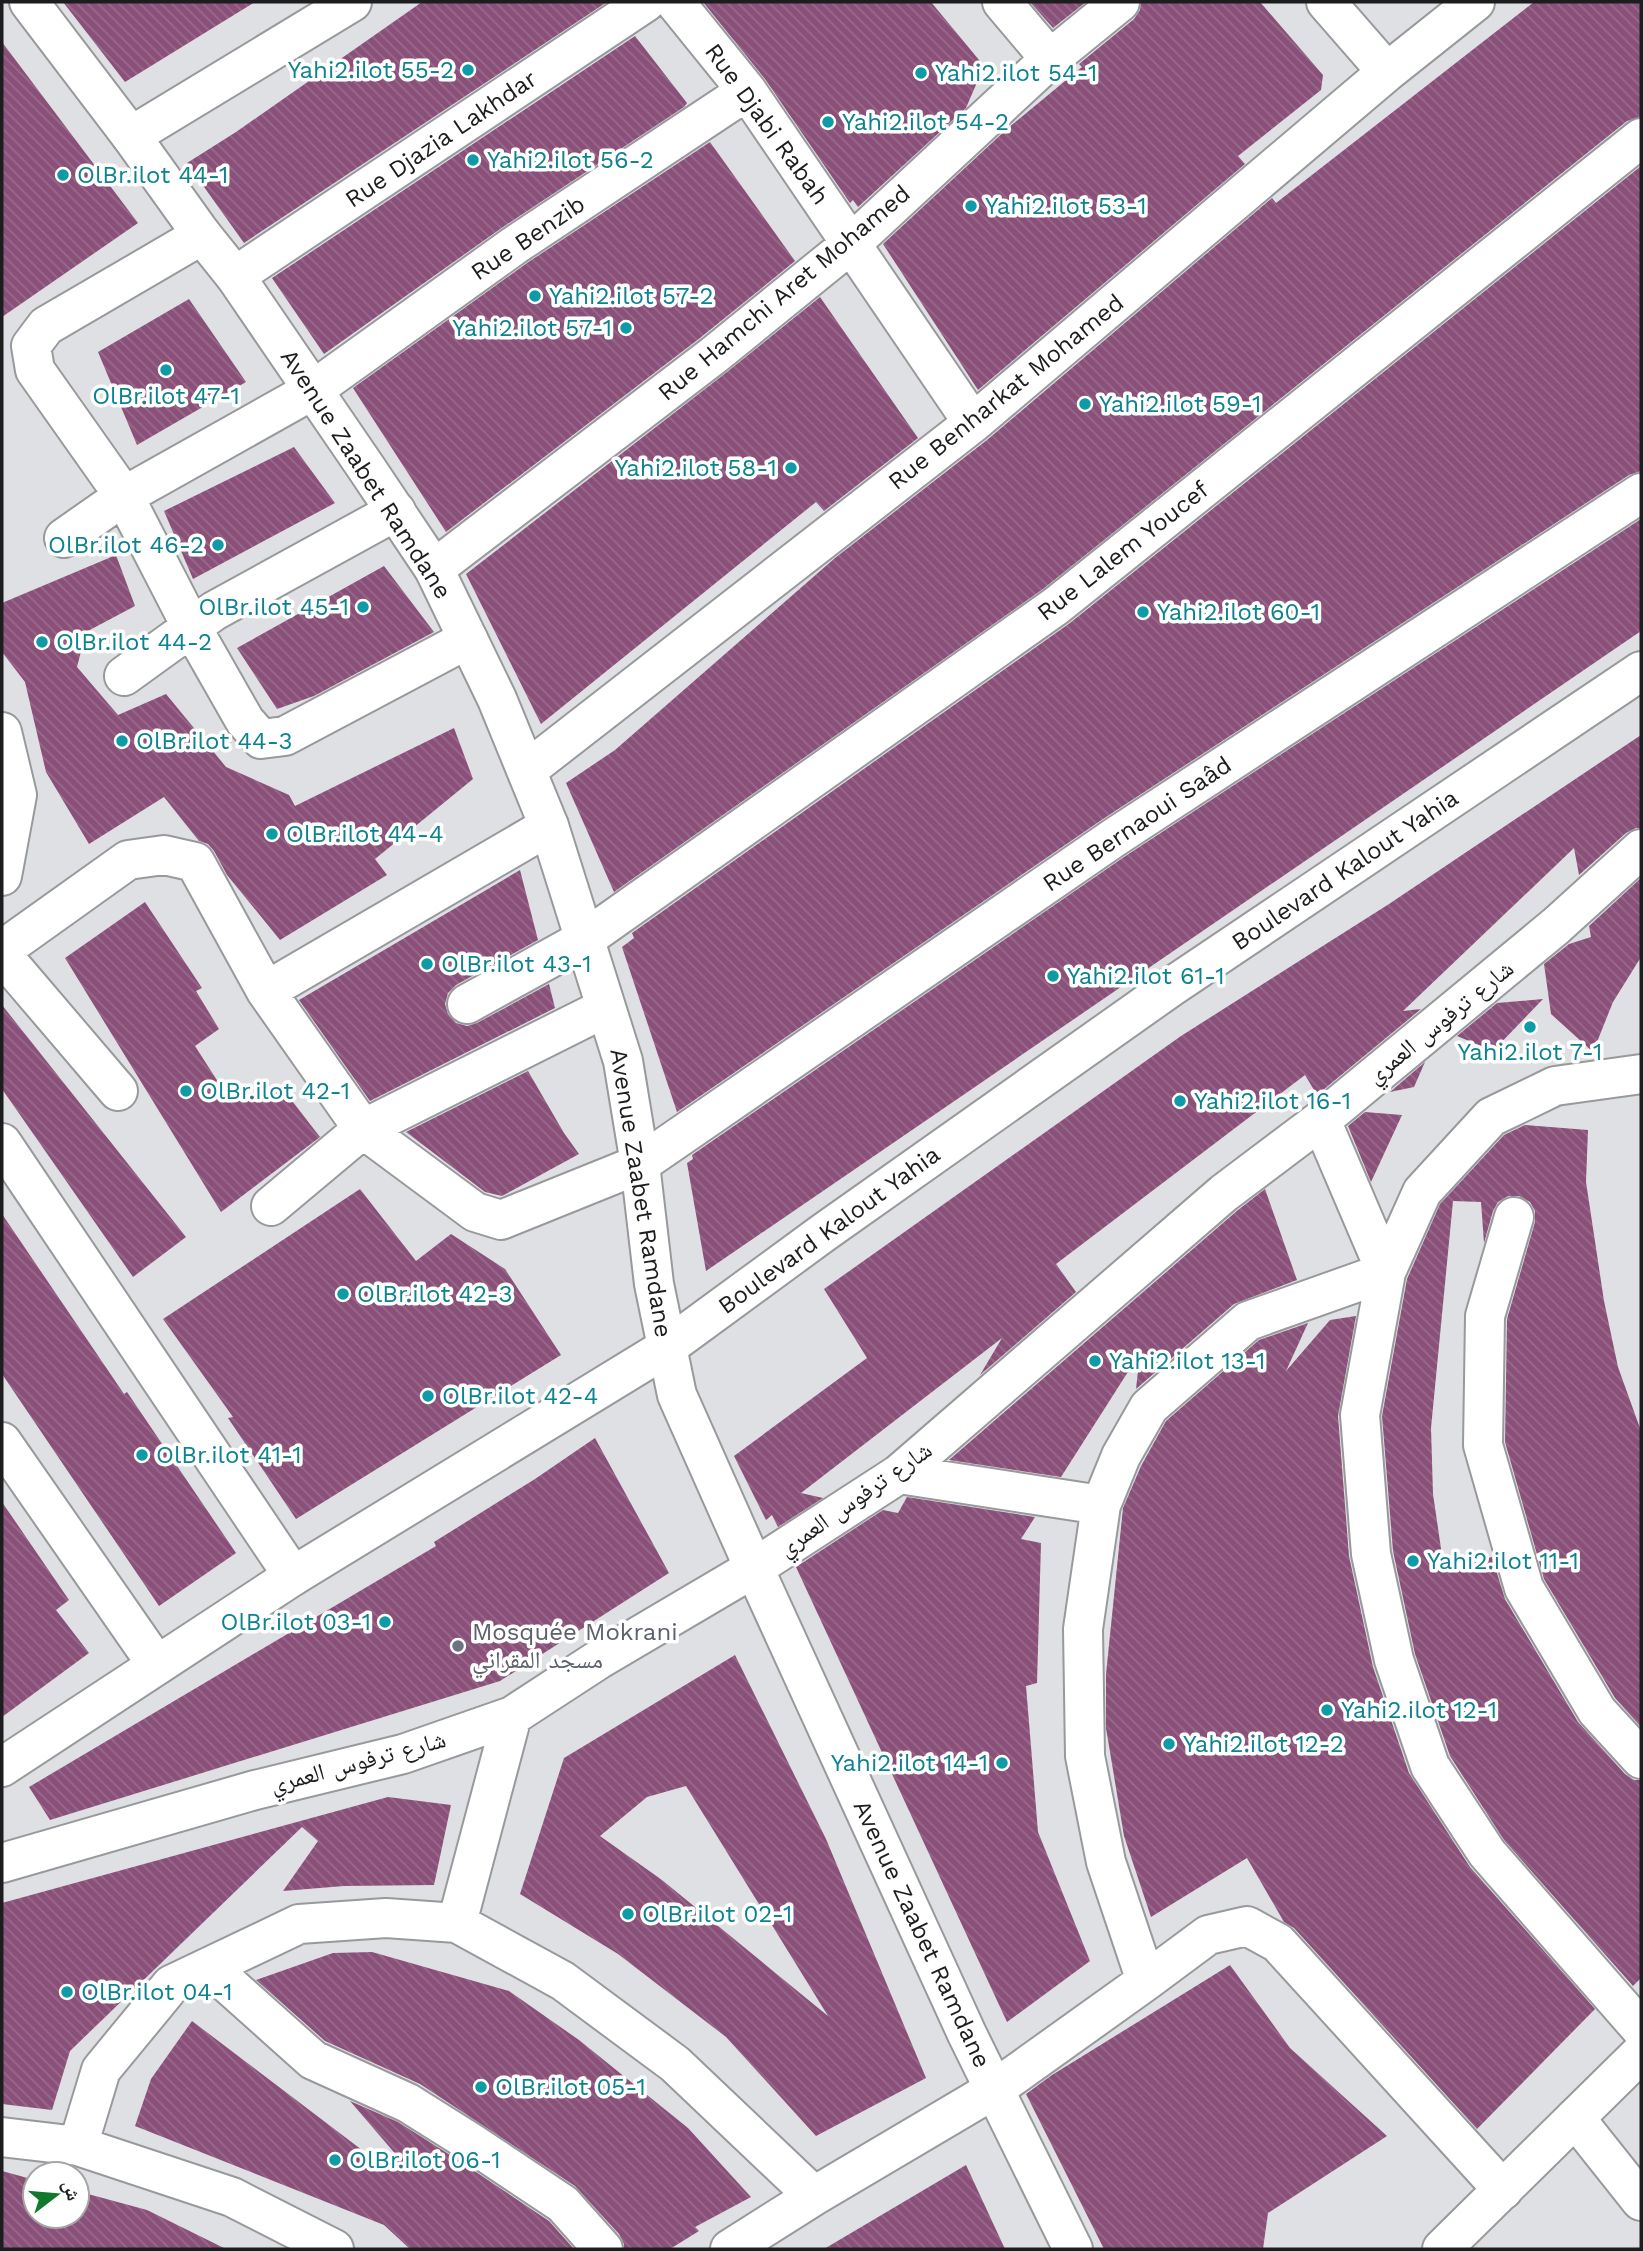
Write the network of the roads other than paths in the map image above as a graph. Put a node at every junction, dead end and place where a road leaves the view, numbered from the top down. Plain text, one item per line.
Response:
1 (29, 2) edge
2 (352, 2) edge
3 (646, 2) edge
4 (675, 2) edge
5 (1002, 2) edge
6 (1120, 2) edge
7 (1326, 2) edge
8 (1475, 2) edge
9 (1050, 58) junction
10 (1387, 72) junction
11 (747, 92) junction
12 (131, 136) junction
13 (1641, 138) edge
14 (202, 235) junction
15 (852, 243) junction
16 (235, 276) junction
17 (313, 390) junction
18 (973, 423) junction
19 (1641, 493) edge
20 (124, 496) junction
21 (396, 511) junction
22 (64, 538) dead end
23 (434, 569) junction
24 (192, 628) junction
25 (468, 639) junction
26 (1641, 671) edge
27 (124, 676) dead end
28 (2, 732) edge
29 (527, 770) junction
30 (549, 826) junction
31 (1641, 849) edge
32 (2, 877) edge
33 (585, 939) junction
34 (2, 950) edge
35 (2, 955) edge
36 (266, 991) junction
37 (467, 1004) dead end
38 (605, 1008) junction
39 (1641, 1074) edge
40 (118, 1091) dead end
41 (1321, 1120) junction
42 (363, 1129) junction
43 (2, 1143) edge
44 (640, 1164) junction
45 (271, 1206) dead end
46 (1514, 1217) dead end
47 (1387, 1272) junction
48 (666, 1348) junction
49 (2, 1442) edge
50 (899, 1474) junction
51 (1101, 1505) junction
52 (754, 1568) junction
53 (293, 1576) junction
54 (157, 1665) junction
55 (512, 1716) junction
56 (1641, 1759) edge
57 (4, 1762) edge
58 (2, 1863) edge
59 (457, 1923) junction
60 (209, 1967) junction
61 (1146, 1982) junction
62 (1641, 2029) edge
63 (1641, 2053) edge
64 (995, 2089) junction
65 (1575, 2118) junction
66 (2, 2137) edge
67 (78, 2146) junction
68 (1503, 2190) junction
69 (814, 2196) junction
70 (1641, 2202) edge
71 (334, 2249) edge
72 (603, 2249) edge
73 (730, 2249) edge
74 (1073, 2249) edge
75 (1442, 2249) edge

1 - 12 street, Avenue Zaabet Ramdane
2 - 12 street
3 - 16 street, Rue Djazia Lakhdar
4 - 11 street, Rue Djabi Rabah
5 - 9 street
6 - 9 street, Rue Hamchi Aret Mohamed
7 - 10 street
8 - 10 street, Rue Benharkat Mohamed
9 - 15 street, Rue Hamchi Aret Mohamed
10 - 18 street, Rue Benharkat Mohamed
11 - 15 street, Rue Djabi Rabah
11 - 17 street, Rue Benzib
12 - 14 street, Avenue Zaabet Ramdane
13 - 33 street, Rue Lalem Youcef
14 - 16 street, Avenue Zaabet Ramdane
14 - 20 street
15 - 18 street, Rue Djabi Rabah
15 - 23 street, Rue Hamchi Aret Mohamed
16 - 17 street, Avenue Zaabet Ramdane
17 - 20 street, Rue Benzib
17 - 21 street, Avenue Zaabet Ramdane
18 - 29 street, Rue Benharkat Mohamed
19 - 44 street, Rue Bernaoui Saâd
20 - 22 street, Rue Benzib
20 - 24 street
21 - 23 street, Avenue Zaabet Ramdane
21 - 24 street
23 - 25 street, Avenue Zaabet Ramdane
24 - 25 street
24 - 27 street
25 - 29 street, Avenue Zaabet Ramdane
26 - 48 street, Boulevard Kalout Yahia
28 - 32 street
29 - 30 street, Avenue Zaabet Ramdane
30 - 33 street, Avenue Zaabet Ramdane
30 - 36 street
31 - 41 street, شارع ترفوس العمري
33 - 37 street, Rue Lalem Youcef
33 - 38 street, Avenue Zaabet Ramdane
34 - 36 street, Rue Bernaoui Saâd
35 - 40 street
36 - 42 street, Rue Bernaoui Saâd
38 - 42 street
38 - 44 street, Avenue Zaabet Ramdane
39 - 47 street
41 - 47 street
41 - 50 street, شارع ترفوس العمري
42 - 44 street, Rue Bernaoui Saâd
42 - 45 street
43 - 53 street
44 - 48 street, Avenue Zaabet Ramdane
46 - 56 street
47 - 51 street
47 - 62 street
48 - 52 street, Avenue Zaabet Ramdane
48 - 53 street, Boulevard Kalout Yahia
49 - 54 street
50 - 51 street
50 - 52 street, شارع ترفوس العمري
51 - 61 street
52 - 55 street, شارع ترفوس العمري
52 - 64 street, Avenue Zaabet Ramdane
53 - 54 street, Boulevard Kalout Yahia
54 - 57 street, Boulevard Kalout Yahia
55 - 58 street, شارع ترفوس العمري
55 - 59 street
59 - 60 street
59 - 69 street
60 - 67 street
60 - 72 street
61 - 64 street
61 - 68 street
63 - 65 street
64 - 69 street
64 - 74 street, Avenue Zaabet Ramdane
65 - 68 street
65 - 70 street
66 - 67 street
67 - 71 street
68 - 75 street
69 - 73 street

